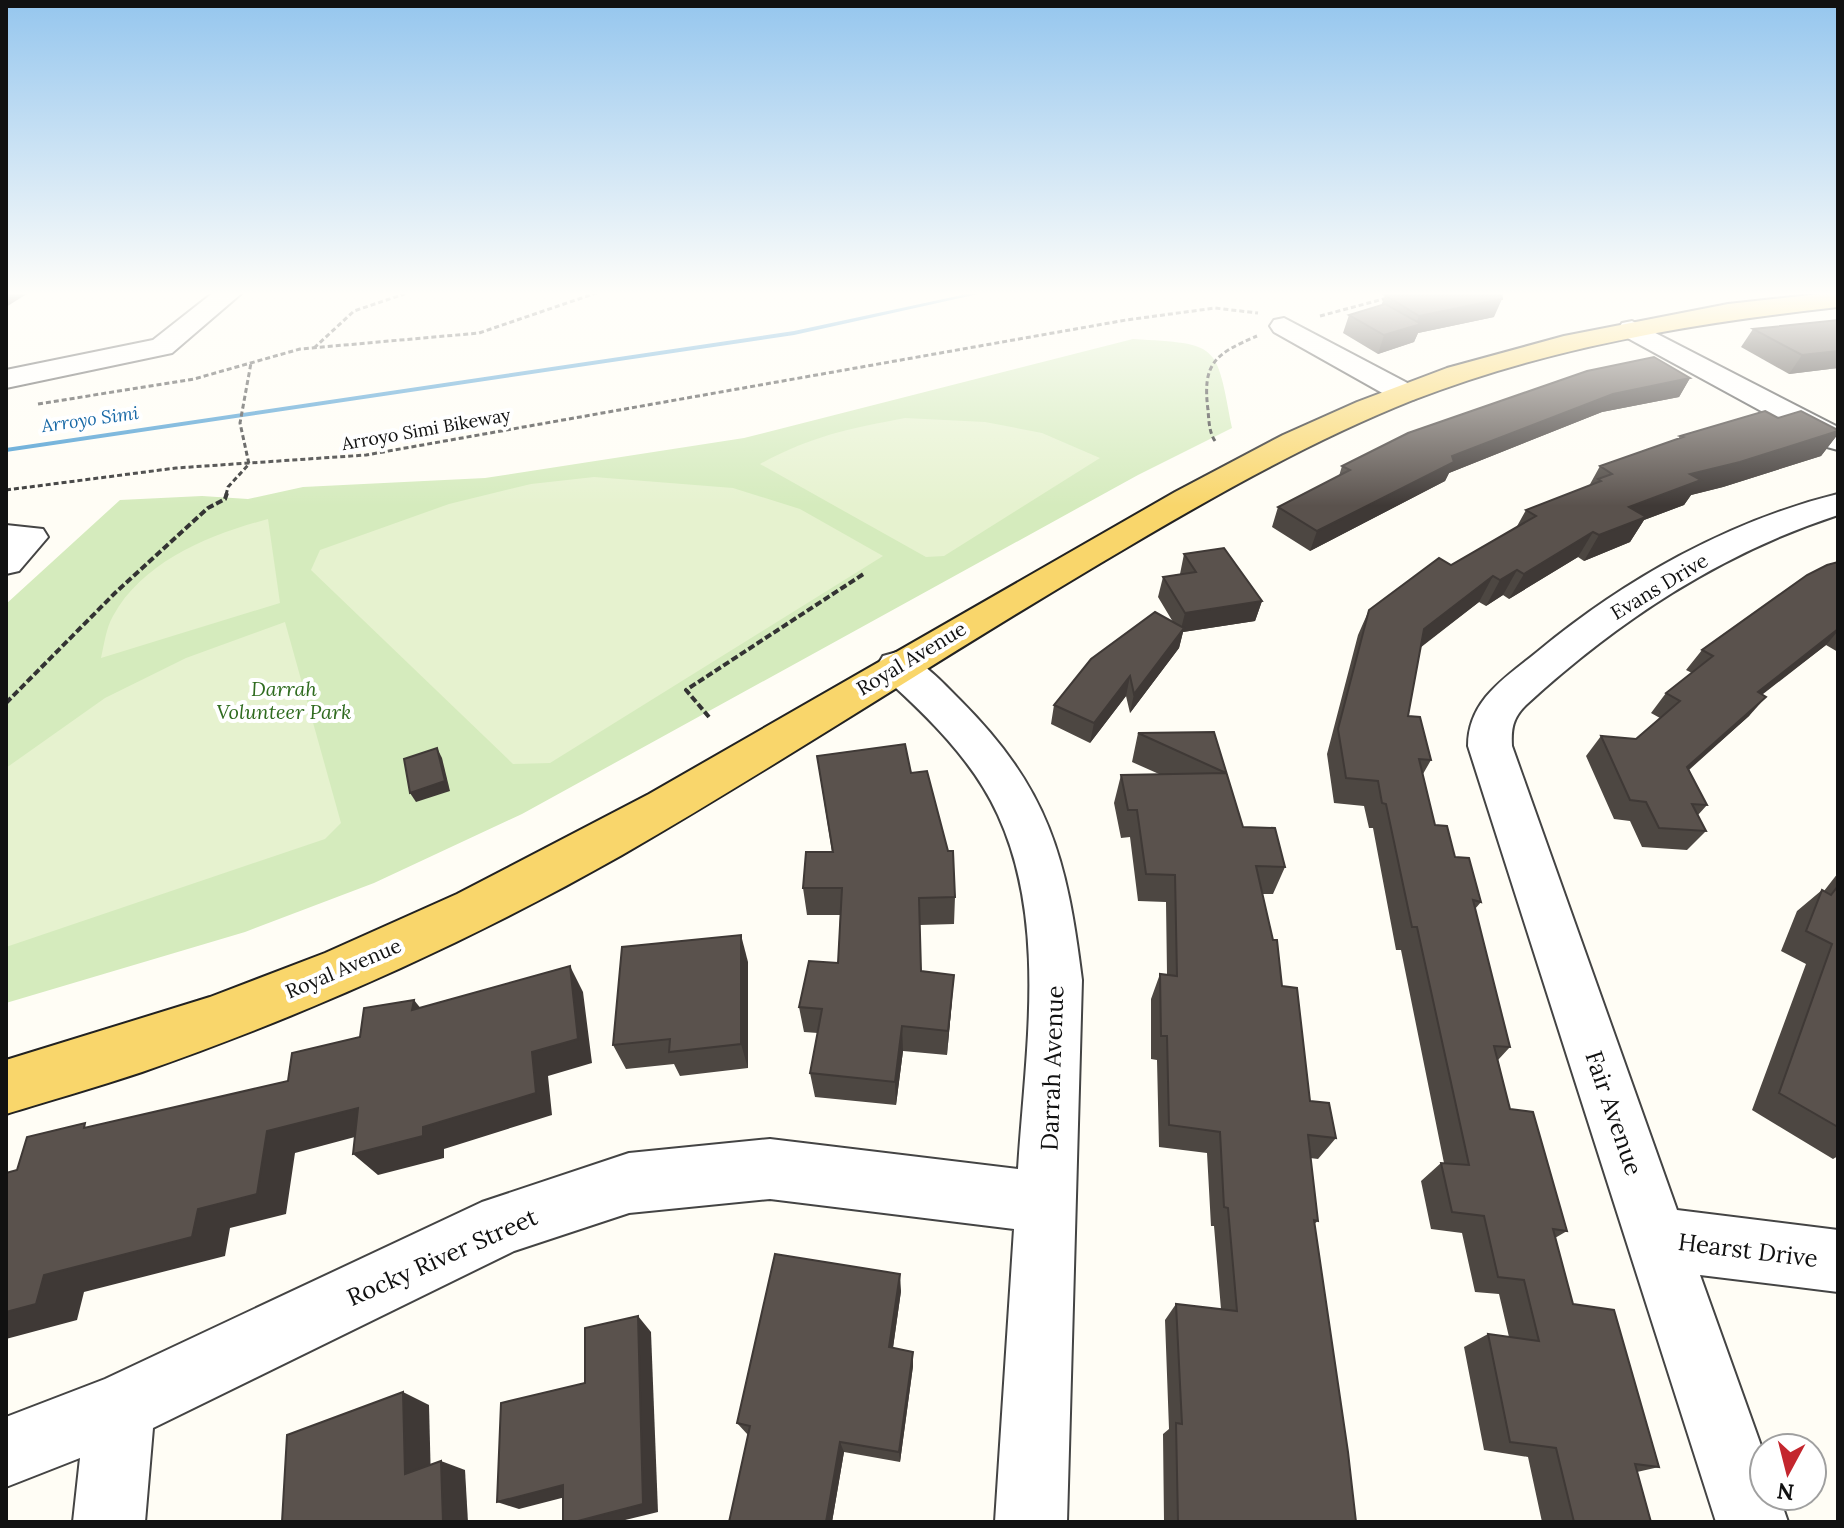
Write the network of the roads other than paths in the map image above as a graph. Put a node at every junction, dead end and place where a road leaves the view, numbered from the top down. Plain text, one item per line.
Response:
1 (83, 363) edge
2 (1351, 363) edge
3 (1497, 363) edge
4 (1696, 363) edge
5 (6, 379) edge
6 (1404, 393) junction
7 (1838, 440) edge
8 (1838, 504) edge
9 (6, 536) edge
10 (6, 563) edge
11 (897, 666) junction
12 (1502, 704) joint
13 (6, 1087) edge
14 (1047, 1203) junction
15 (1657, 1239) junction
16 (1838, 1261) edge
17 (120, 1408) junction
18 (6, 1452) edge
19 (109, 1522) edge
20 (1031, 1522) edge
21 (1752, 1522) edge

1 - 5 street
2 - 6 street
3 - 6 main road, Royal Avenue
4 - 7 street
6 - 11 main road, Royal Avenue
8 - 12 street, Evans Drive
9 - 10 street
11 - 13 main road, Royal Avenue
11 - 14 street, Darrah Avenue
12 - 15 street, Fair Avenue
14 - 17 street, Rocky River Street
14 - 20 street, Darrah Avenue
15 - 16 street, Hearst Drive
15 - 21 street, Fair Avenue
17 - 18 street, Rocky River Street
17 - 19 street

